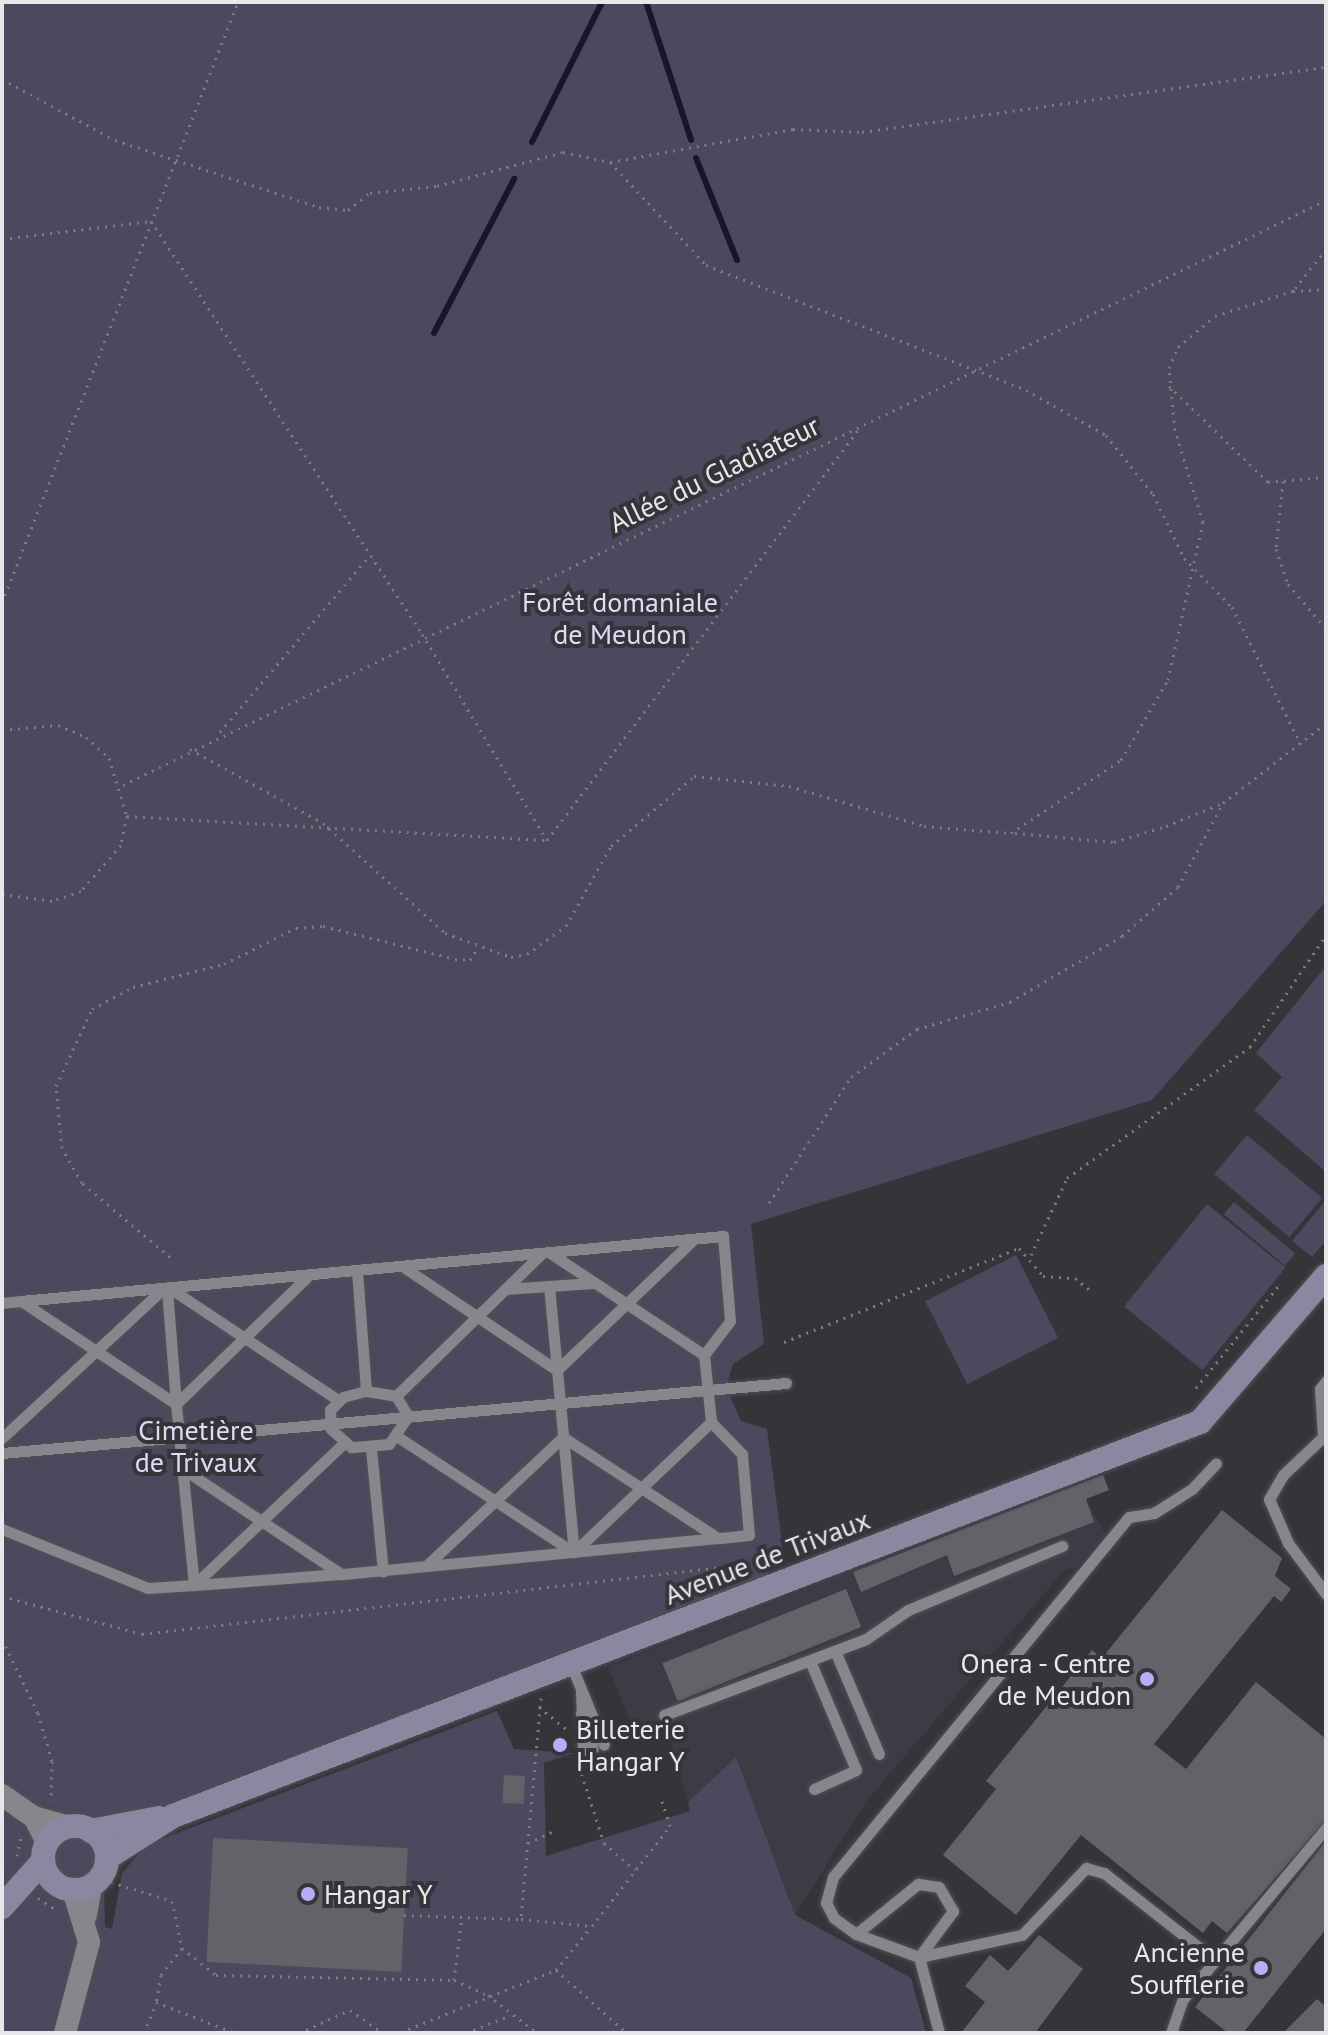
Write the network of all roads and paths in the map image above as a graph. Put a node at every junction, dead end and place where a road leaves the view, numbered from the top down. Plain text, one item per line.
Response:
1 (238, 2) edge
2 (1326, 67) edge
3 (2, 79) edge
4 (174, 162) junction
5 (610, 162) junction
6 (1325, 201) edge
7 (151, 221) junction
8 (2, 239) edge
9 (1326, 249) edge
10 (1326, 289) edge
11 (1293, 291) junction
12 (972, 372) junction
13 (1169, 386) junction
14 (861, 426) junction
15 (1326, 477) edge
16 (1284, 480) junction
17 (370, 555) junction
18 (1195, 569) junction
19 (2, 603) edge
20 (1326, 629) edge
21 (422, 634) junction
22 (1326, 723) edge
23 (2, 730) edge
24 (217, 735) junction
25 (1301, 745) junction
26 (190, 749) junction
27 (123, 785) junction
28 (1223, 803) junction
29 (127, 816) junction
30 (328, 827) junction
31 (1011, 833) junction
32 (547, 840) junction
33 (2, 894) edge
34 (1326, 935) edge
35 (477, 949) junction
36 (769, 1203) dead end
37 (693, 1240) junction
38 (546, 1253) junction
39 (1031, 1255) junction
40 (170, 1257) dead end
41 (405, 1268) junction
42 (357, 1271) junction
43 (1326, 1276) edge
44 (306, 1277) junction
45 (594, 1283) junction
46 (1279, 1285) dead end
47 (549, 1286) junction
48 (167, 1289) junction
49 (505, 1289) junction
50 (1091, 1291) dead end
51 (21, 1301) junction
52 (2, 1303) edge
53 (626, 1304) junction
54 (477, 1317) junction
55 (243, 1340) junction
56 (784, 1342) dead end
57 (97, 1352) junction
58 (704, 1355) junction
59 (557, 1370) junction
60 (1326, 1381) edge
61 (786, 1383) dead end
62 (704, 1388) junction
63 (1196, 1388) dead end
64 (366, 1391) junction
65 (396, 1396) junction
66 (338, 1400) junction
67 (560, 1401) junction
68 (176, 1404) junction
69 (408, 1416) junction
70 (711, 1422) junction
71 (329, 1423) junction
72 (180, 1437) junction
73 (398, 1437) junction
74 (563, 1437) junction
75 (2, 1438) edge
76 (343, 1444) junction
77 (371, 1449) junction
78 (2, 1453) edge
79 (1216, 1463) dead end
80 (183, 1469) junction
81 (643, 1487) junction
82 (496, 1500) junction
83 (261, 1522) junction
84 (2, 1529) edge
85 (718, 1538) junction
86 (1062, 1546) dead end
87 (574, 1552) junction
88 (426, 1566) junction
89 (383, 1571) junction
90 (341, 1574) junction
91 (807, 1574) junction
92 (194, 1585) junction
93 (1326, 1594) edge
94 (2, 1596) edge
95 (2, 1639) edge
96 (835, 1651) junction
97 (810, 1661) junction
98 (572, 1667) junction
99 (581, 1690) junction
100 (664, 1715) dead end
101 (568, 1734) dead end
102 (589, 1749) junction
103 (879, 1754) dead end
104 (814, 1789) dead end
105 (2, 1795) edge
106 (661, 1798) dead end
107 (51, 1800) dead end
108 (173, 1816) junction
109 (34, 1817) junction
110 (1326, 1828) edge
111 (80, 1829) junction
112 (556, 1830) dead end
113 (528, 1843) junction
114 (45, 1852) junction
115 (635, 1870) junction
116 (86, 1878) junction
117 (26, 1885) junction
118 (2, 1907) edge
119 (404, 1915) dead end
120 (462, 1917) junction
121 (521, 1919) junction
122 (592, 1926) junction
123 (856, 1934) junction
124 (182, 1948) junction
125 (919, 1957) junction
126 (1215, 1960) junction
127 (556, 1970) junction
128 (454, 1980) junction
129 (488, 1995) junction
130 (156, 2002) junction
131 (513, 2015) junction
132 (217, 2031) edge
133 (65, 2033) edge
134 (144, 2033) edge
135 (235, 2033) edge
136 (299, 2033) edge
137 (383, 2033) edge
138 (400, 2033) edge
139 (466, 2033) edge
140 (537, 2033) edge
141 (627, 2033) edge
142 (939, 2033) edge
143 (1171, 2033) edge

1 - 4 path
2 - 5 path
3 - 4 path
4 - 5 path
4 - 7 path
5 - 12 path
6 - 12 path, Allée du Gladiateur
7 - 8 path
7 - 17 path
7 - 19 path
9 - 11 path
10 - 11 path
11 - 13 path
12 - 14 path, Allée du Gladiateur
12 - 18 path
13 - 16 path
13 - 18 path
14 - 21 path, Allée du Gladiateur
14 - 32 path
15 - 16 path
16 - 20 path
17 - 21 path
17 - 24 path
18 - 25 path
18 - 31 path
21 - 24 path, Allée du Gladiateur
21 - 32 path
22 - 25 path
23 - 27 path
24 - 26 path, Allée du Gladiateur
25 - 28 path
26 - 27 path, Allée du Gladiateur
26 - 30 path
27 - 29 path
28 - 31 path
28 - 36 path
29 - 30 path
29 - 33 path
30 - 32 path
30 - 35 path
31 - 35 path
34 - 39 path
35 - 40 path
37 - 38 lane
37 - 53 lane
37 - 58 lane
38 - 41 lane
38 - 45 lane
38 - 49 lane
39 - 50 path
39 - 56 path
41 - 42 lane
41 - 54 lane
42 - 44 lane
42 - 64 lane
43 - 91 main road, Avenue de Trivaux
44 - 48 lane
44 - 55 lane
45 - 47 lane
45 - 53 lane
46 - 63 path
47 - 49 lane
47 - 59 lane
48 - 51 lane
48 - 55 lane
48 - 57 lane
48 - 68 lane
49 - 54 lane
51 - 52 lane
51 - 57 lane
53 - 58 lane
53 - 59 lane
54 - 59 lane
54 - 65 lane
55 - 66 lane
55 - 68 lane
57 - 68 lane
57 - 75 lane
58 - 62 lane
59 - 67 lane
60 - 93 lane
61 - 62 lane
62 - 67 lane
62 - 70 lane
64 - 65 lane
64 - 66 lane
65 - 69 lane
66 - 71 lane
67 - 69 lane
67 - 74 lane
68 - 72 lane
69 - 71 lane
69 - 73 lane
70 - 81 lane
70 - 85 lane
71 - 72 lane
71 - 76 lane
72 - 78 lane
72 - 80 lane
73 - 77 lane
73 - 82 lane
74 - 81 lane
74 - 82 lane
74 - 87 lane
76 - 77 lane
76 - 83 lane
77 - 89 lane
79 - 123 lane
80 - 83 lane
80 - 92 lane
81 - 85 lane
81 - 87 lane
82 - 87 lane
82 - 88 lane
83 - 90 lane
83 - 92 lane
84 - 92 lane
85 - 87 lane
86 - 96 lane
87 - 88 lane
88 - 89 lane
89 - 90 lane
90 - 92 lane
91 - 94 path
91 - 98 main road, Avenue de Trivaux
95 - 107 path
96 - 97 lane
96 - 103 lane
97 - 100 lane
97 - 104 lane
98 - 99 lane
98 - 108 main road, Avenue de Trivaux
99 - 102 lane
99 - 102 lane
101 - 113 path
102 - 115 path
105 - 109 street
106 - 115 path
108 - 111 main road, Avenue de Trivaux
108 - 116 main road, Avenue de Trivaux
109 - 111 street
109 - 114 street
110 - 126 lane
111 - 114 main road
111 - 116 main road
112 - 113 path
113 - 121 path
114 - 116 main road
114 - 117 main road
115 - 122 path
116 - 117 main road
116 - 124 path
116 - 133 street
117 - 118 main road
119 - 120 path
120 - 121 path
120 - 128 path
121 - 122 path
122 - 127 path
123 - 125 lane
123 - 125 lane
124 - 128 path
124 - 130 path
125 - 126 lane
125 - 142 lane
126 - 143 lane
127 - 129 path
127 - 141 path
128 - 129 path
129 - 131 path
129 - 138 path
130 - 132 path
130 - 134 path
131 - 139 path
131 - 140 path
132 - 135 path
136 - 137 path

